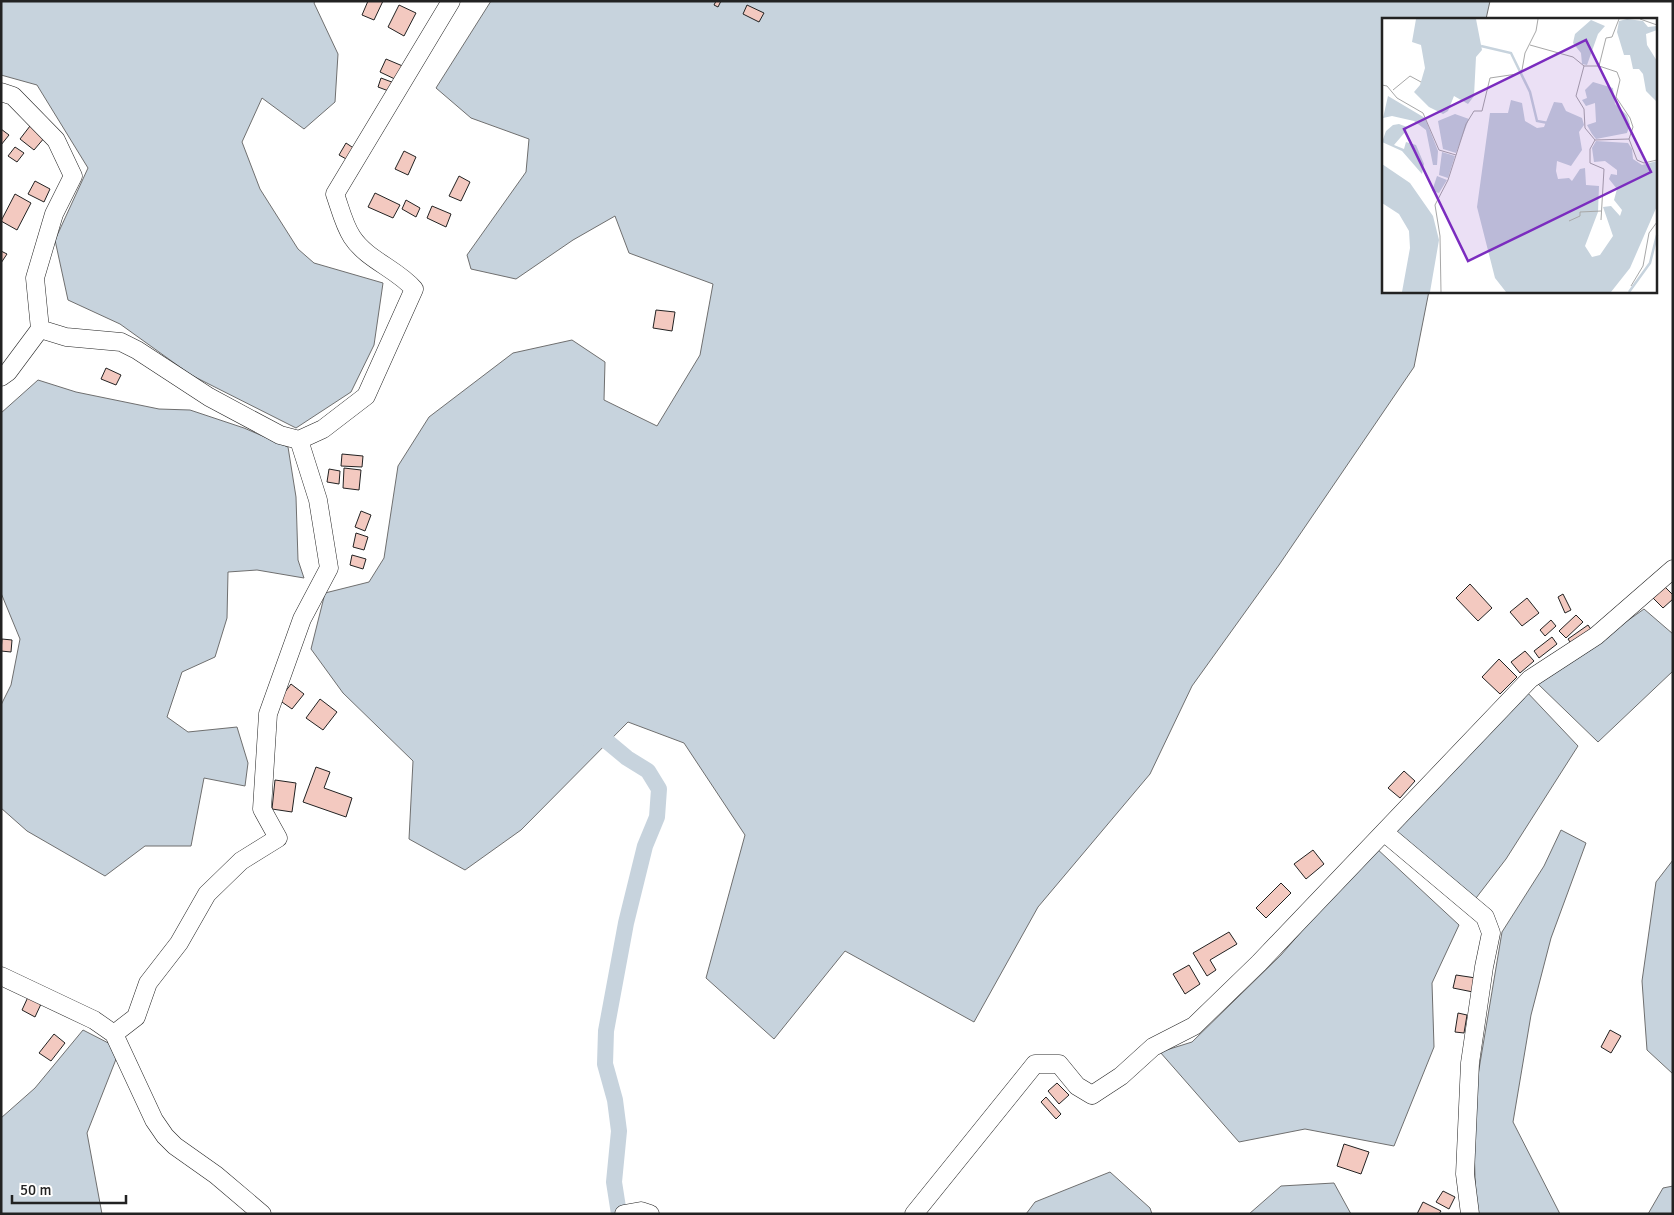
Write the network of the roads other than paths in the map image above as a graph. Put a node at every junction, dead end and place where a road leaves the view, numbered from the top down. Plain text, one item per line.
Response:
1 (451, 1) edge
2 (1, 92) edge
3 (40, 329) junction
4 (1, 377) edge
5 (299, 440) junction
6 (1673, 569) edge
7 (1385, 833) junction
8 (2, 978) edge
9 (114, 1034) junction
10 (262, 1214) edge
11 (914, 1214) edge
12 (1470, 1214) edge

1 - 5 street
2 - 3 street
3 - 4 street
3 - 5 street
5 - 9 street
6 - 7 street
7 - 11 street
7 - 12 street
8 - 9 street
9 - 10 street

